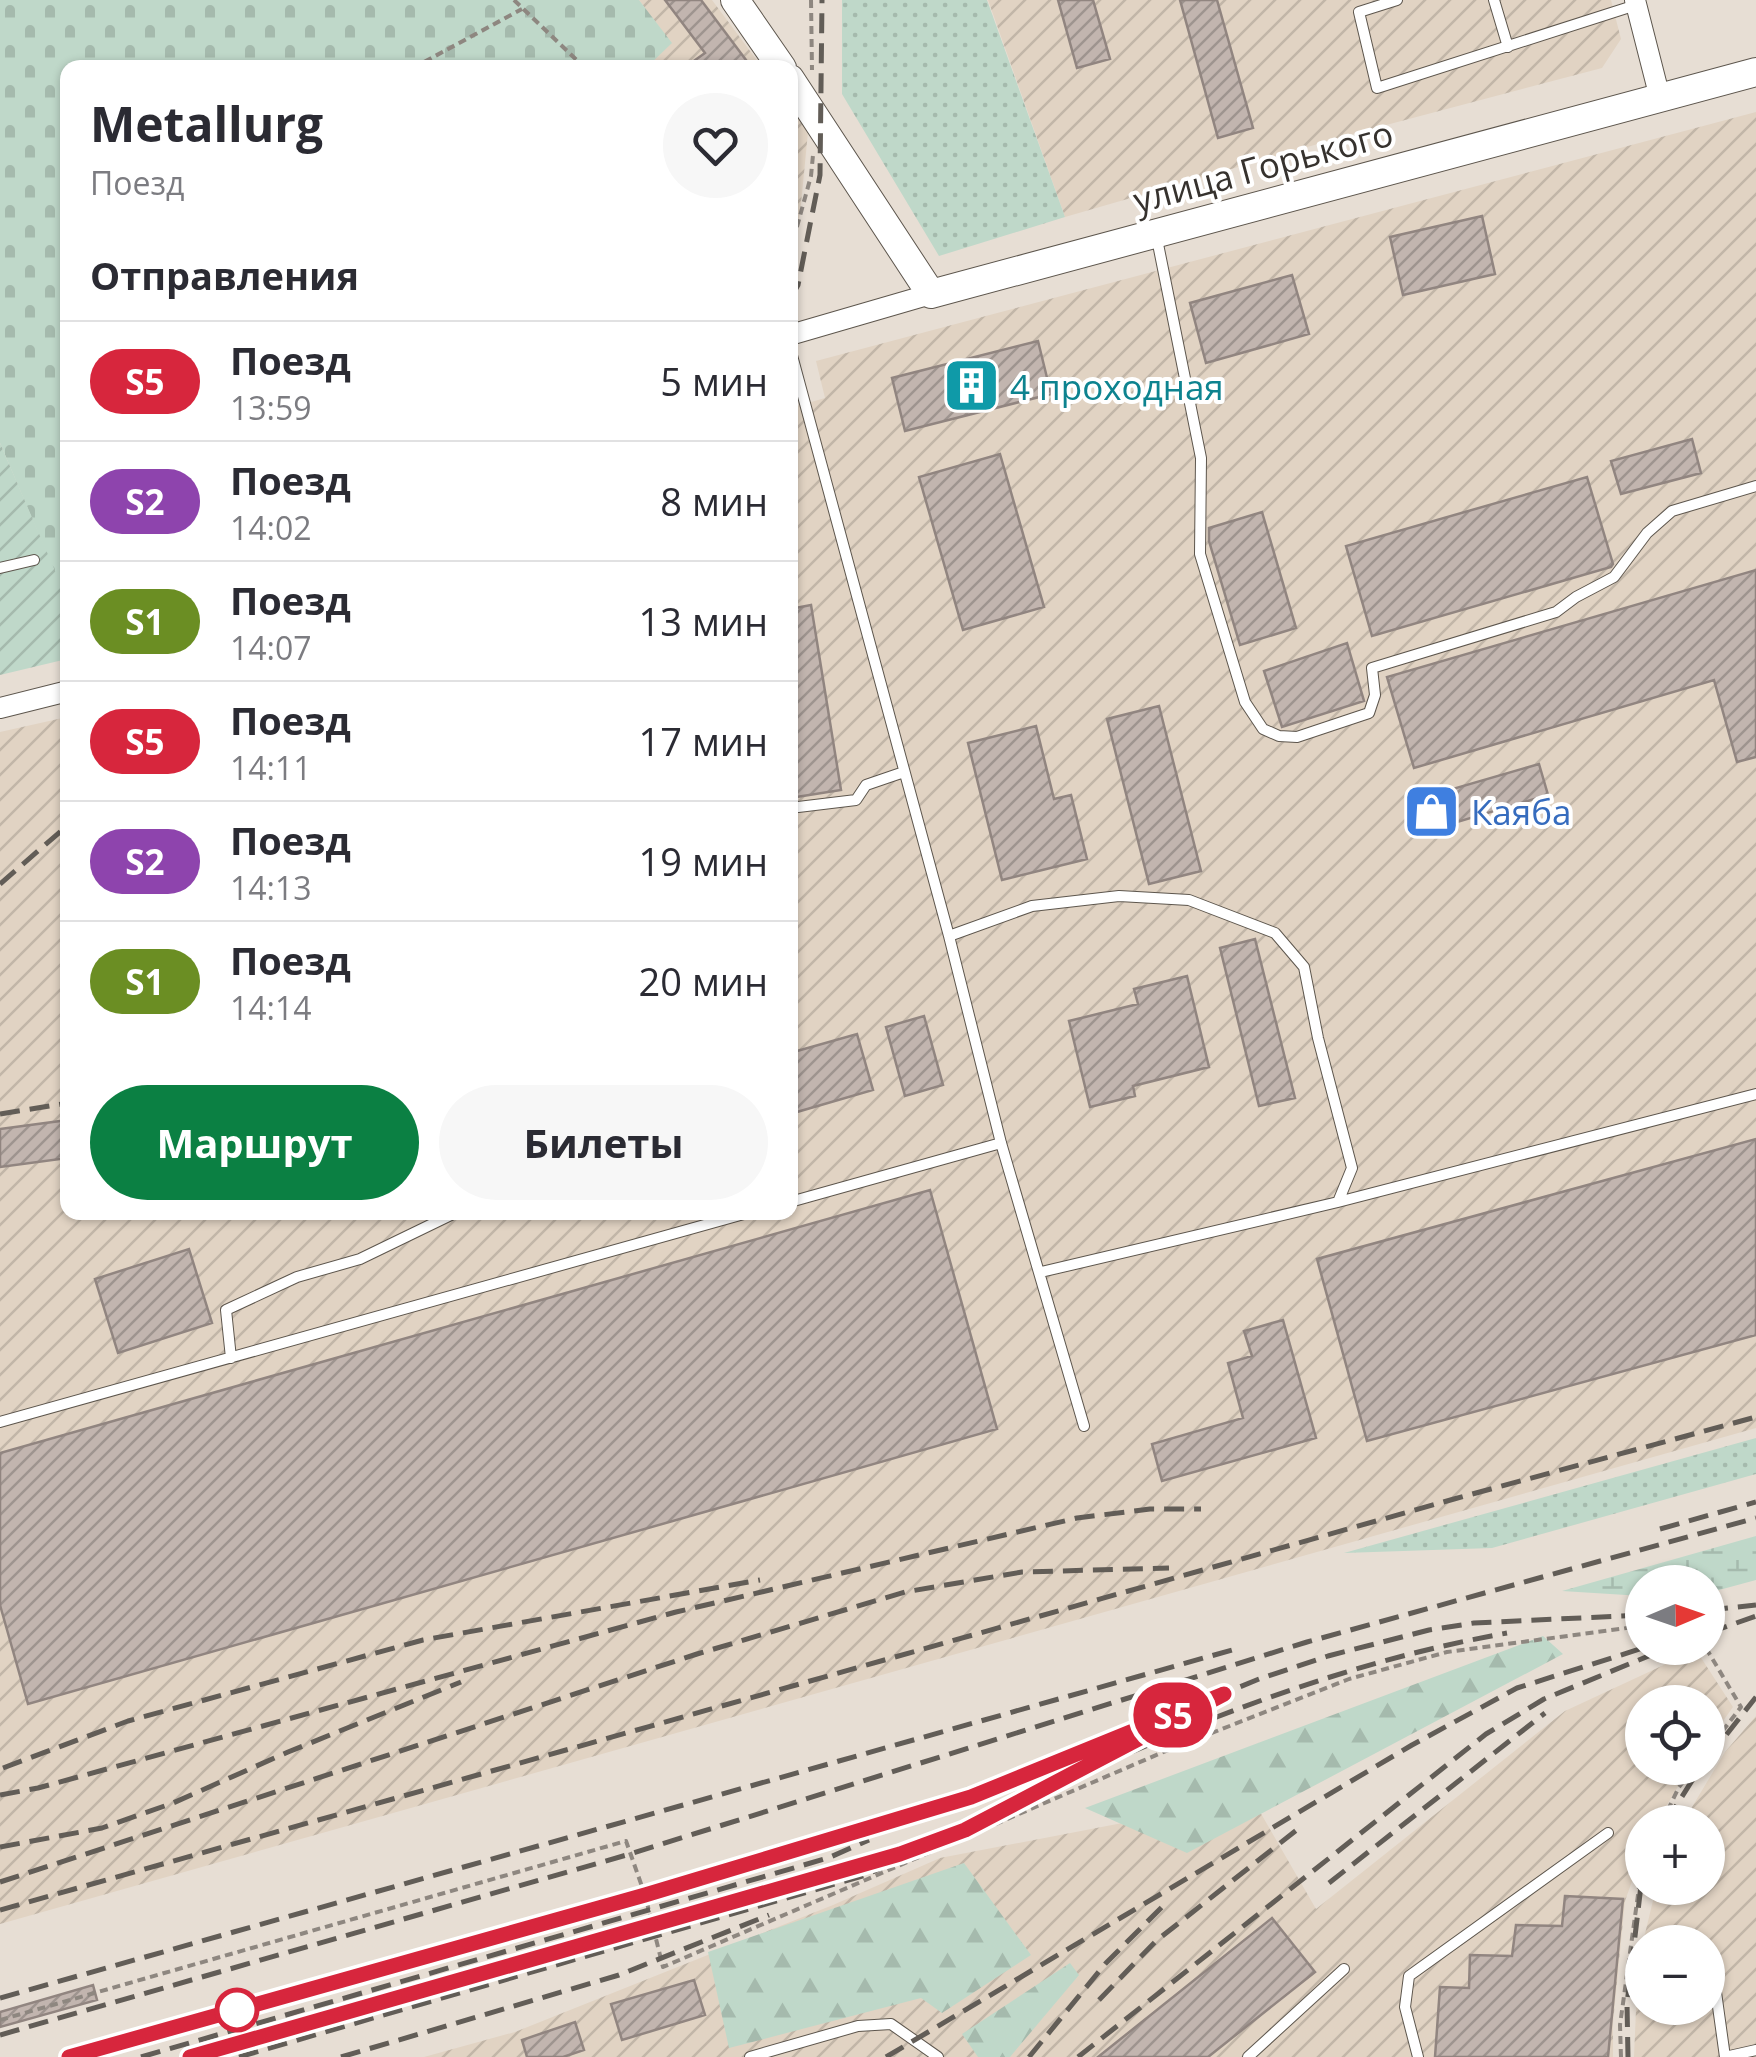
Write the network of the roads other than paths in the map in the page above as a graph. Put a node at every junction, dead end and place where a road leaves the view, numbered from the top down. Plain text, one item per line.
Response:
1 (735, 0) edge
2 (1397, 0) edge
3 (1494, 0) edge
4 (1635, 2) edge
5 (1508, 47) junction
6 (776, 60) edge
7 (1756, 72) edge
8 (798, 90) edge
9 (1660, 98) junction
10 (1156, 234) junction
11 (931, 294) junction
12 (798, 333) edge
13 (798, 378) edge
14 (1756, 486) edge
15 (34, 560) dead end
16 (0, 568) edge
17 (60, 693) edge
18 (0, 708) edge
19 (904, 772) junction
20 (798, 807) edge
21 (950, 936) junction
22 (1756, 1094) edge
23 (1002, 1142) junction
24 (798, 1200) edge
25 (1338, 1202) junction
26 (440, 1220) edge
27 (722, 1220) edge
28 (1041, 1272) junction
29 (230, 1358) junction
30 (0, 1422) edge
31 (1084, 1426) dead end
32 (1608, 1833) dead end
33 (1344, 1970) dead end
34 (1720, 2025) edge
35 (1756, 2050) edge
36 (933, 2055) edge
37 (750, 2057) edge
38 (1248, 2057) edge
39 (1418, 2057) edge

1 - 6 main road
2 - 5 lane
3 - 5 lane
4 - 5 lane
4 - 9 street
7 - 9 main road, улица Горького
8 - 11 main road
9 - 10 main road, улица Горького
10 - 11 main road, улица Горького
10 - 14 lane
11 - 12 street, улица Горького
13 - 19 lane
15 - 16 lane
17 - 18 street
19 - 20 lane
19 - 21 lane
21 - 23 lane
21 - 25 lane
22 - 25 lane
23 - 24 lane
23 - 28 lane
25 - 28 lane
26 - 29 lane
27 - 29 lane
28 - 31 lane
29 - 30 lane
32 - 39 lane
33 - 38 lane
34 - 35 lane
36 - 37 lane

